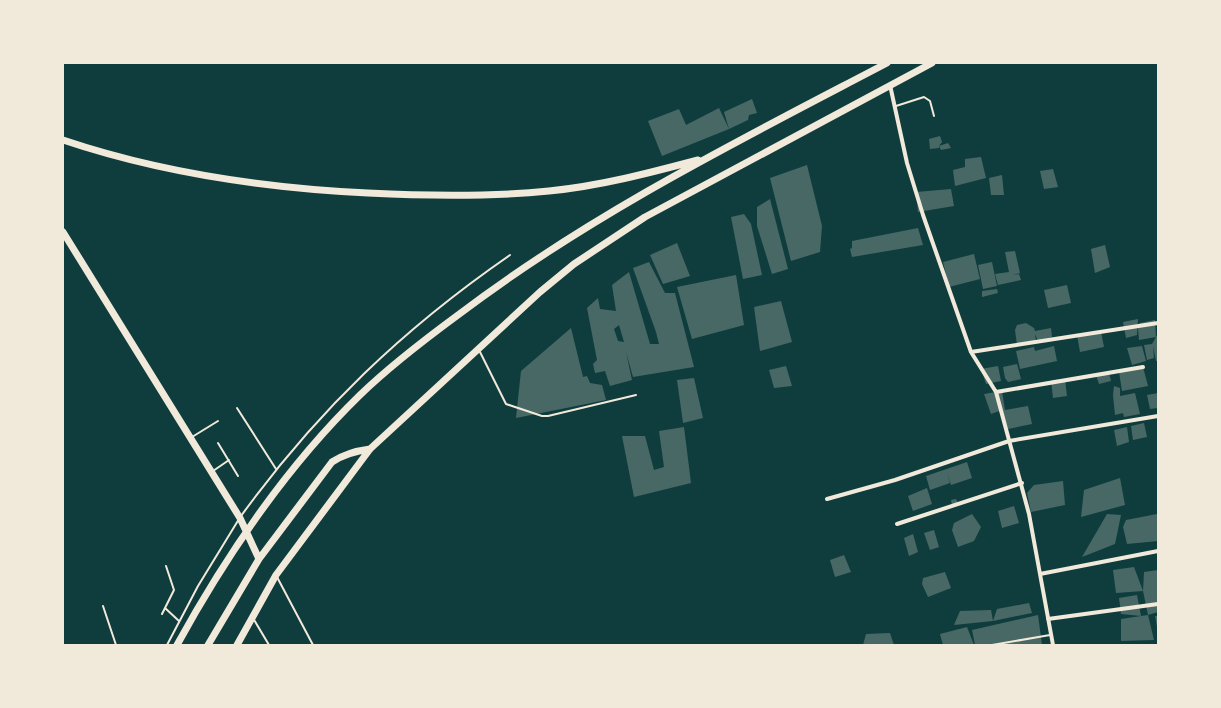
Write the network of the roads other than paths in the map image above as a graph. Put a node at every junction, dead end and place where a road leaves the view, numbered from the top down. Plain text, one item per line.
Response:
1 (887, 63) edge
2 (932, 63) edge
3 (890, 85) junction
4 (895, 106) junction
5 (934, 116) dead end
6 (63, 140) edge
7 (708, 157) junction
8 (63, 232) edge
9 (510, 255) dead end
10 (1158, 323) edge
11 (478, 349) junction
12 (971, 352) junction
13 (1143, 368) dead end
14 (996, 392) junction
15 (636, 395) dead end
16 (237, 408) dead end
17 (1158, 416) edge
18 (218, 421) dead end
19 (190, 438) junction
20 (1009, 441) junction
21 (218, 443) dead end
22 (370, 449) junction
23 (229, 460) junction
24 (276, 469) junction
25 (211, 472) junction
26 (238, 476) dead end
27 (1022, 483) junction
28 (827, 499) dead end
29 (240, 518) junction
30 (897, 524) dead end
31 (1158, 551) edge
32 (259, 559) junction
33 (166, 566) dead end
34 (1040, 574) junction
35 (276, 575) junction
36 (1158, 604) edge
37 (103, 606) dead end
38 (165, 608) junction
39 (162, 614) dead end
40 (253, 617) junction
41 (1048, 619) junction
42 (180, 621) junction
43 (1051, 635) junction
44 (116, 645) edge
45 (168, 645) edge
46 (177, 645) edge
47 (208, 645) edge
48 (237, 645) edge
49 (269, 645) edge
50 (313, 645) edge
51 (992, 645) edge
52 (1053, 645) edge

1 - 7 highway
2 - 3 highway
3 - 4 street
3 - 11 highway
4 - 5 lane
4 - 12 street
6 - 7 highway
7 - 46 highway
8 - 19 highway
9 - 24 lane
10 - 12 street
11 - 15 lane
11 - 22 highway
12 - 14 street
13 - 14 street
14 - 20 street
16 - 24 lane
17 - 20 street
18 - 19 lane
19 - 25 highway
20 - 27 street
20 - 28 street
21 - 23 lane
22 - 32 highway
22 - 35 highway
23 - 25 lane
23 - 26 lane
24 - 29 lane
25 - 29 highway
27 - 30 street
27 - 34 street
29 - 32 highway
29 - 42 lane
31 - 34 street
32 - 47 highway
33 - 38 lane
34 - 41 street
35 - 40 highway
35 - 50 lane
36 - 41 street
37 - 44 lane
38 - 39 lane
38 - 42 lane
40 - 48 highway
40 - 49 lane
41 - 43 street
42 - 45 lane
43 - 51 lane
43 - 52 street

